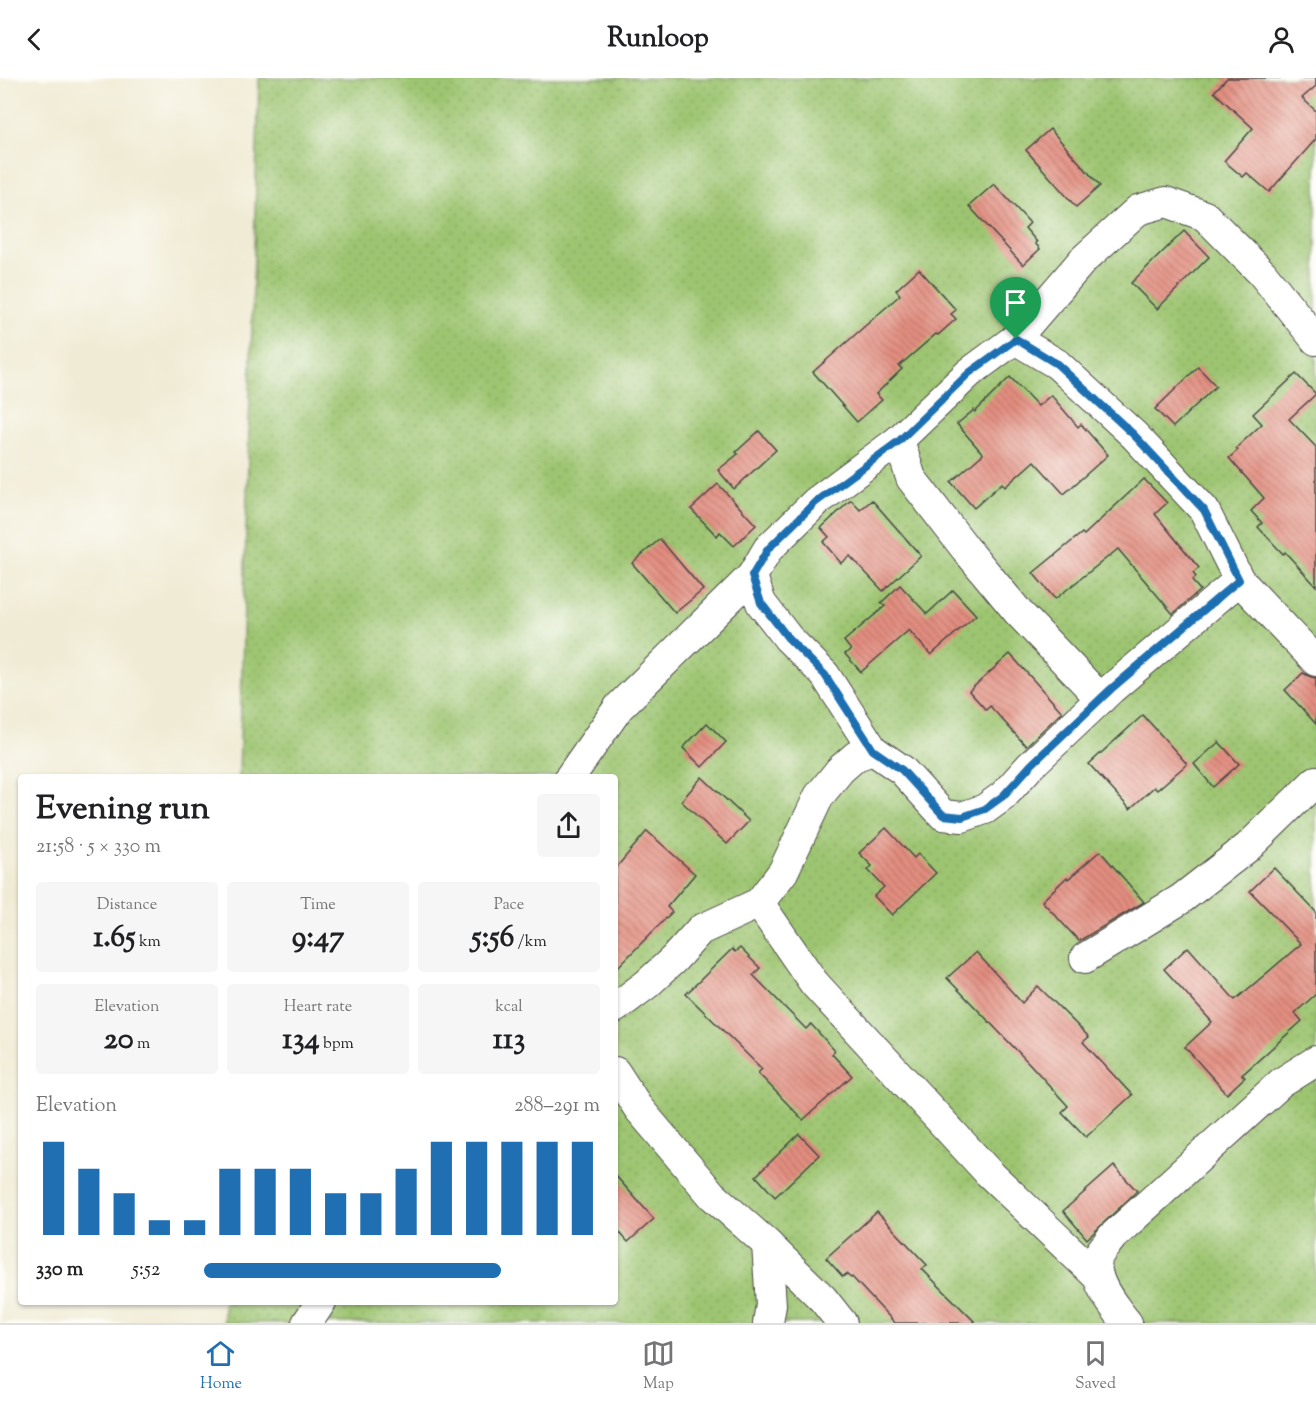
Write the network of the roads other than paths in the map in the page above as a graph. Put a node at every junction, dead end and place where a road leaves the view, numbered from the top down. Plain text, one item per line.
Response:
1 (1016, 339) junction
2 (1316, 340) edge
3 (899, 441) junction
4 (752, 576) junction
5 (1239, 580) junction
6 (1316, 662) edge
7 (1101, 699) junction
8 (873, 750) junction
9 (572, 774) edge
10 (1316, 781) edge
11 (759, 903) junction
12 (1085, 958) dead end
13 (618, 1006) edge
14 (1316, 1061) edge
15 (618, 1077) edge
16 (767, 1244) junction
17 (1098, 1277) junction
18 (319, 1305) edge
19 (307, 1323) edge
20 (768, 1323) edge
21 (842, 1323) edge
22 (1127, 1323) edge

1 - 2 street
1 - 3 street
1 - 5 street
3 - 4 street
3 - 7 street
4 - 8 street
4 - 9 street
5 - 6 street
5 - 7 street
7 - 8 street
8 - 11 street
10 - 12 street
11 - 13 street
11 - 17 street
14 - 17 street
15 - 16 street
16 - 20 street
16 - 21 street
17 - 22 street
18 - 19 street

